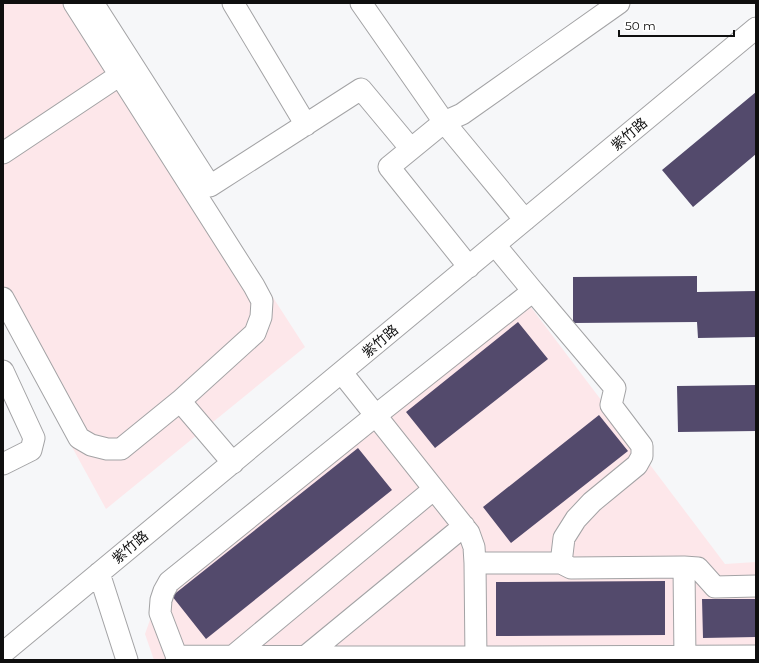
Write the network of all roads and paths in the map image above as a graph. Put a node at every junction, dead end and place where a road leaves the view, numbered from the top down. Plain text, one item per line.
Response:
1 (74, 3) edge
2 (93, 3) edge
3 (233, 3) edge
4 (361, 3) edge
5 (600, 3) edge
6 (619, 3) edge
7 (756, 28) edge
8 (120, 75) junction
9 (444, 122) junction
10 (306, 125) junction
11 (411, 149) junction
12 (3, 153) edge
13 (525, 220) junction
14 (496, 245) junction
15 (469, 267) junction
16 (533, 291) junction
17 (3, 298) edge
18 (3, 371) edge
19 (342, 373) junction
20 (180, 400) junction
21 (375, 416) junction
22 (233, 463) junction
23 (3, 464) edge
24 (434, 489) junction
25 (464, 526) junction
26 (476, 563) junction
27 (561, 563) junction
28 (684, 567) junction
29 (99, 573) junction
30 (756, 586) edge
31 (3, 653) edge
32 (233, 656) junction
33 (306, 656) junction
34 (756, 656) edge
35 (177, 658) edge
36 (476, 658) edge
37 (685, 658) edge
38 (127, 660) edge

1 - 8 street
2 - 10 street
3 - 10 street
4 - 9 street
5 - 9 street
6 - 9 street
7 - 13 street, 紫竹路
8 - 12 street
8 - 20 street
9 - 11 street
9 - 13 street
10 - 11 street
11 - 15 street
13 - 14 street, 紫竹路
14 - 15 street, 紫竹路
14 - 16 street
15 - 19 street, 紫竹路
16 - 21 street
16 - 27 street
17 - 20 street
18 - 23 street
19 - 21 street
19 - 22 street, 紫竹路
20 - 22 street
21 - 24 street
21 - 35 street
22 - 29 street, 紫竹路
24 - 25 street
24 - 32 street
25 - 26 street
25 - 33 street
26 - 27 street
26 - 36 street
27 - 28 street
28 - 30 street
28 - 37 street
29 - 31 street, 紫竹路
29 - 38 street
32 - 33 street
32 - 35 street
33 - 36 street
34 - 37 street
36 - 37 street

